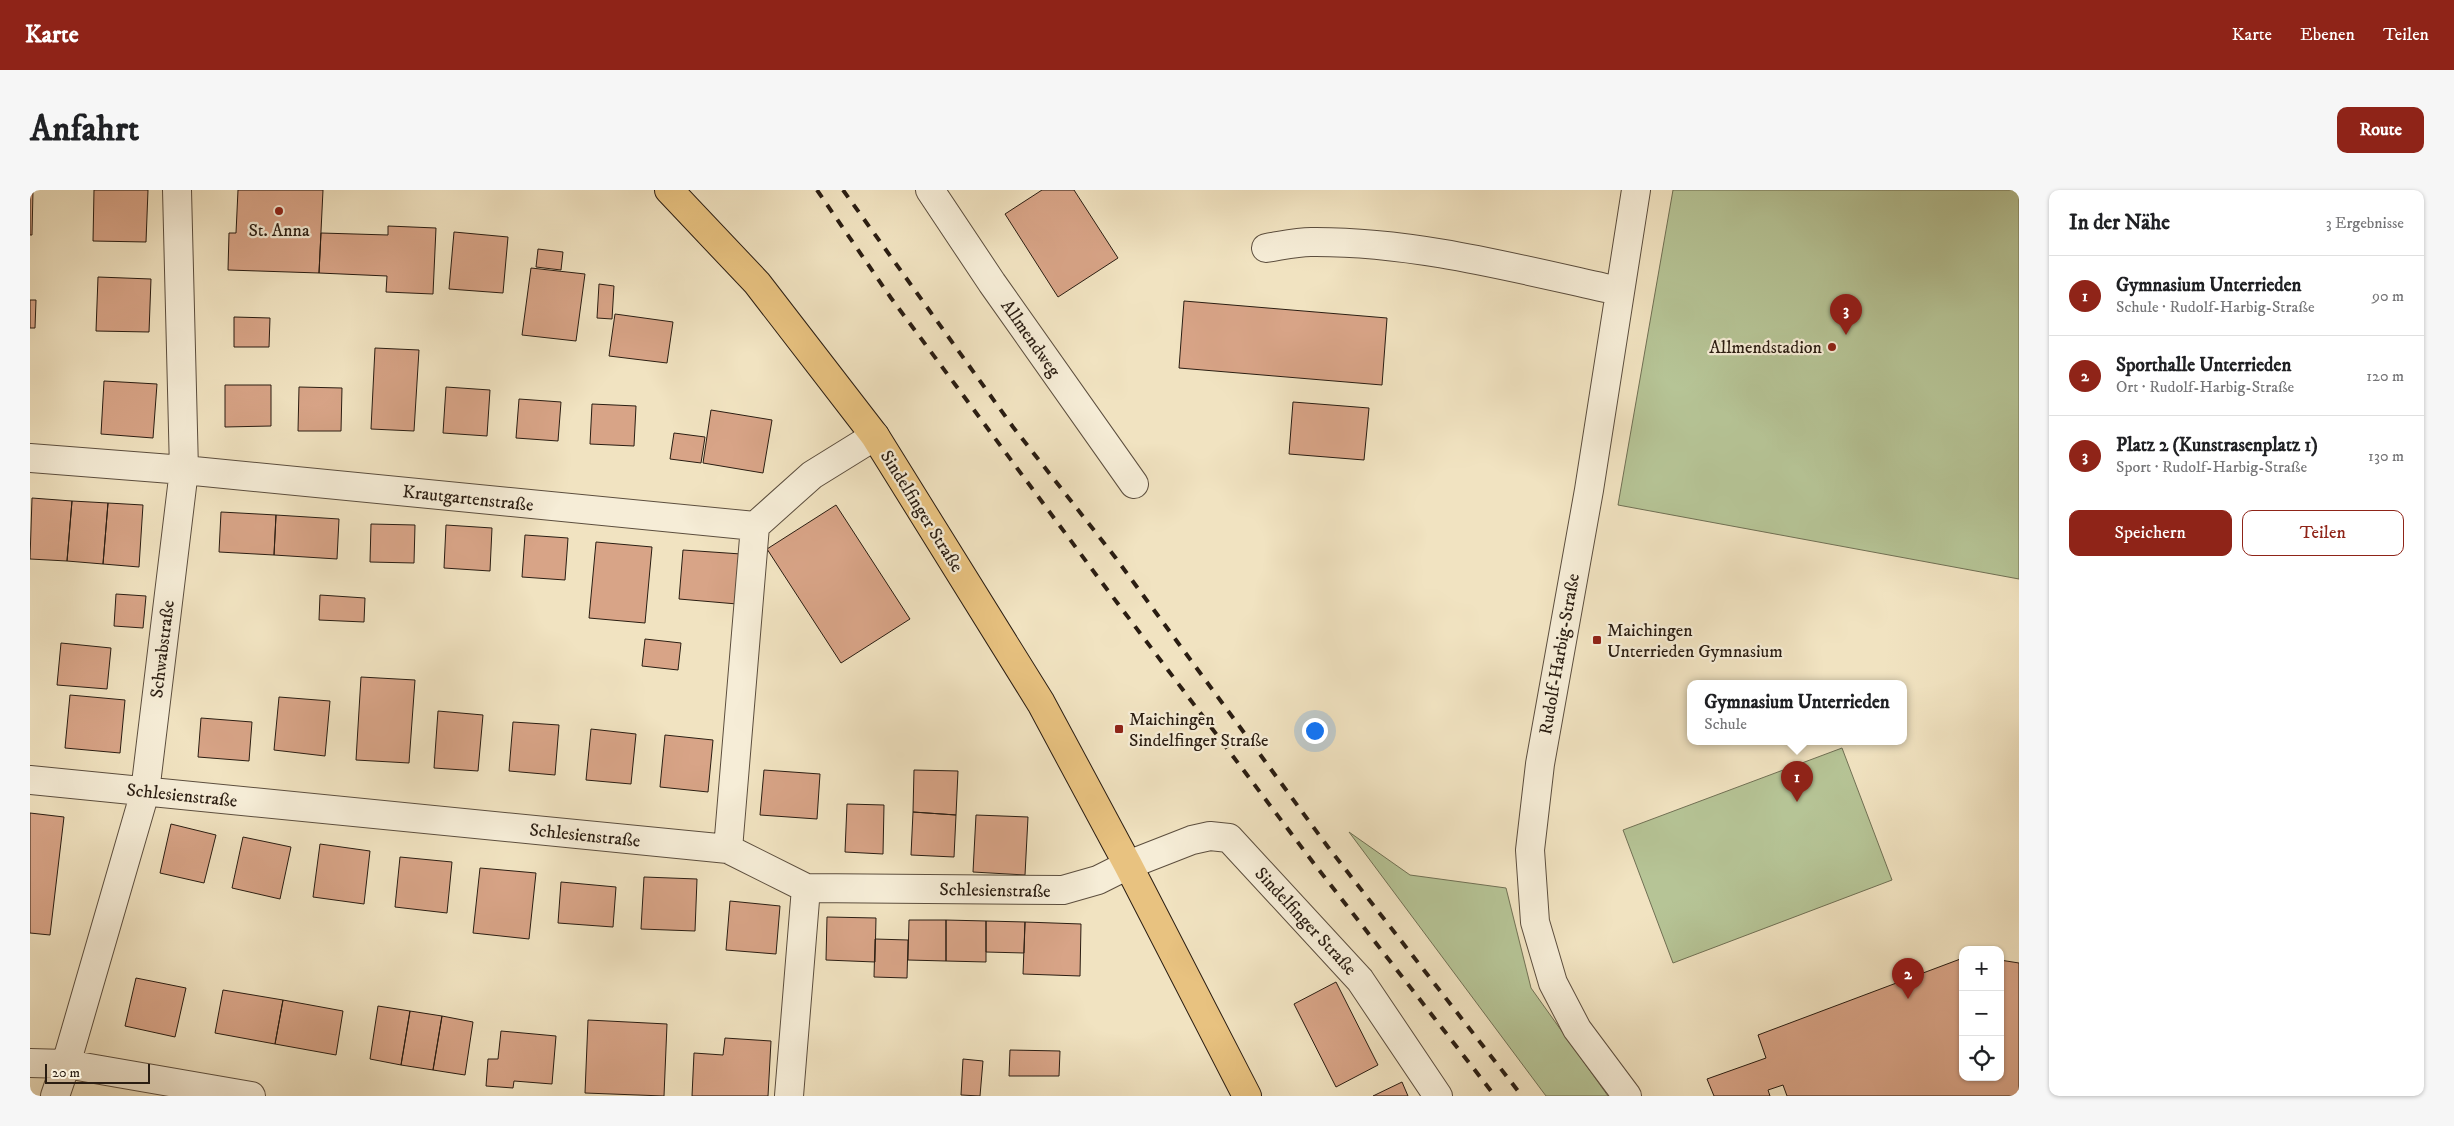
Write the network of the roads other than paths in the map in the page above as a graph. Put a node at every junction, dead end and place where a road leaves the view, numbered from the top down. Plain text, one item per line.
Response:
1 (177, 190) edge
2 (669, 190) edge
3 (930, 190) edge
4 (1636, 190) edge
5 (1266, 248) dead end
6 (1619, 291) junction
7 (875, 436) junction
8 (30, 458) edge
9 (184, 470) junction
10 (1134, 484) dead end
11 (755, 526) junction
12 (30, 780) edge
13 (145, 792) junction
14 (728, 849) junction
15 (1128, 865) junction
16 (806, 888) junction
17 (30, 1063) edge
18 (66, 1064) junction
19 (55, 1096) edge
20 (251, 1096) edge
21 (789, 1096) edge
22 (1247, 1096) edge
23 (1438, 1096) edge
24 (1627, 1096) edge

1 - 9 street, Schwabstraße
2 - 7 main road, Sindelfinger Straße
3 - 10 street, Allmendweg
4 - 6 street, Rudolf-Harbig-Straße
5 - 6 street
6 - 24 street, Rudolf-Harbig-Straße
7 - 11 street
7 - 15 main road, Sindelfinger Straße
8 - 9 street, Krautgartenstraße
9 - 11 street, Krautgartenstraße
9 - 13 street, Schwabstraße
11 - 14 street
12 - 13 street, Schlesienstraße
13 - 14 street, Schlesienstraße
13 - 18 street, Schwabstraße
14 - 16 street, Schlesienstraße
15 - 16 street, Schlesienstraße
15 - 22 main road, Sindelfinger Straße
15 - 23 street, Sindelfinger Straße
16 - 21 street
17 - 18 street
18 - 19 street, Schwabstraße
18 - 20 street

